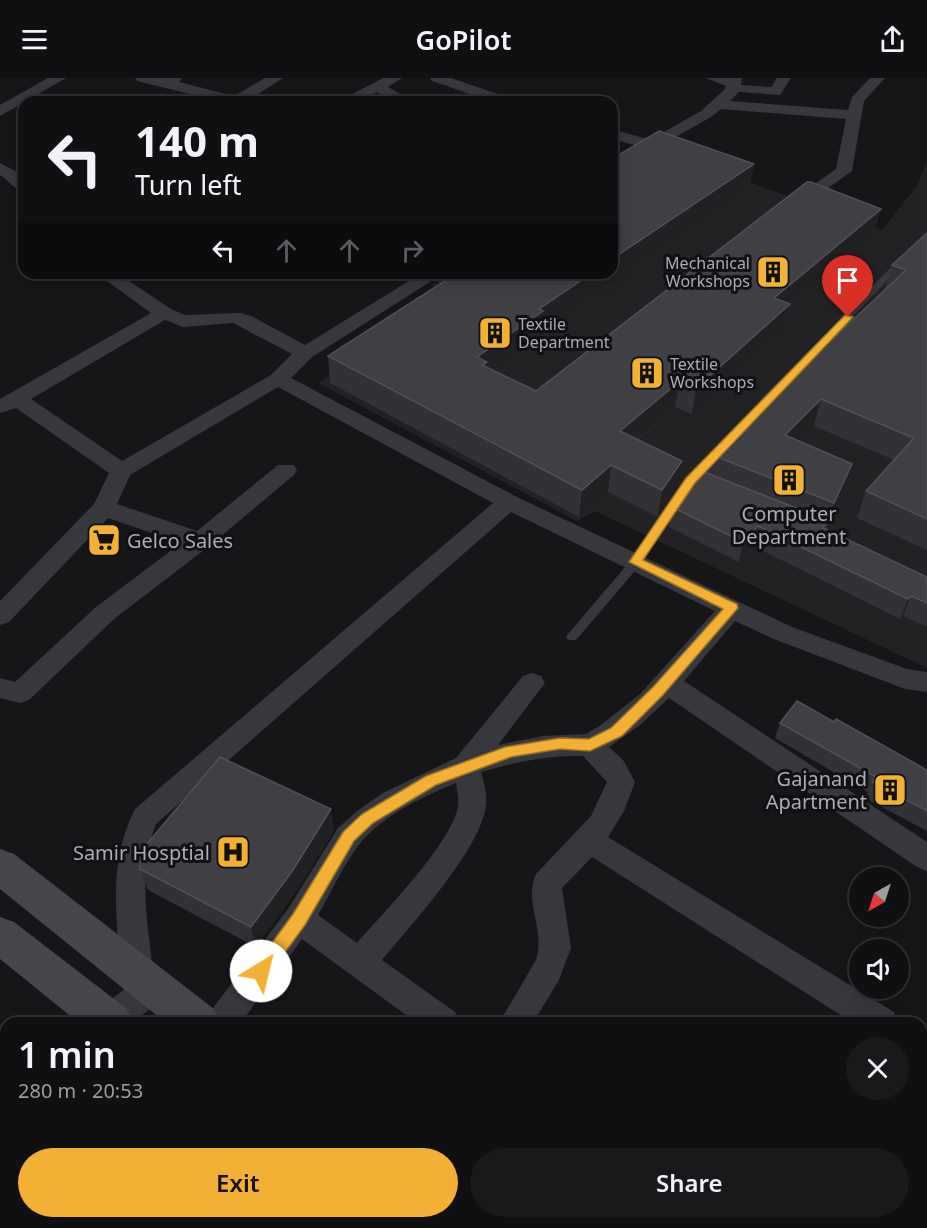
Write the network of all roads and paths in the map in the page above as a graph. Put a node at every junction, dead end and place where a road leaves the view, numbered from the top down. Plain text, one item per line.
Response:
1 (59, 78) edge
2 (142, 78) edge
3 (276, 78) edge
4 (395, 78) edge
5 (437, 78) edge
6 (713, 78) edge
7 (784, 78) edge
8 (878, 78) edge
9 (171, 81) edge
10 (734, 84) edge
11 (378, 87) junction
12 (27, 96) edge
13 (219, 96) edge
14 (242, 96) edge
15 (358, 96) edge
16 (396, 96) edge
17 (490, 96) edge
18 (18, 101) edge
19 (717, 104) junction
20 (0, 111) edge
21 (854, 115) junction
22 (618, 136) edge
23 (650, 145) junction
24 (618, 164) edge
25 (0, 168) edge
26 (18, 179) edge
27 (800, 200) edge
28 (911, 252) edge
29 (114, 279) edge
30 (425, 279) edge
31 (164, 313) junction
32 (305, 353) junction
33 (278, 379) junction
34 (9, 403) edge
35 (748, 421) edge
36 (731, 438) edge
37 (286, 470) dead end
38 (121, 471) junction
39 (509, 502) junction
40 (104, 508) junction
41 (200, 541) junction
42 (636, 562) junction
43 (732, 608) junction
44 (0, 616) edge
45 (572, 637) dead end
46 (665, 682) junction
47 (927, 682) edge
48 (532, 683) dead end
49 (0, 688) edge
50 (590, 745) junction
51 (466, 766) junction
52 (589, 840) junction
53 (927, 858) edge
54 (0, 866) edge
55 (299, 919) junction
56 (0, 935) edge
57 (360, 963) junction
58 (145, 980) junction
59 (103, 1017) edge
60 (113, 1017) edge
61 (191, 1017) edge
62 (226, 1017) edge
63 (435, 1017) edge
64 (519, 1017) edge
65 (872, 1017) edge

1 - 12 street
2 - 9 street
3 - 14 street
4 - 11 street
5 - 17 street
6 - 10 street
7 - 10 street
8 - 21 street
9 - 13 street
10 - 19 street
11 - 15 street
11 - 16 street
18 - 20 street
19 - 21 street
19 - 23 street
21 - 27 street
22 - 23 street
23 - 24 street
25 - 26 street
28 - 35 lane
29 - 31 street
30 - 32 street
31 - 32 street
31 - 34 street
32 - 33 street
33 - 38 street
33 - 39 street
34 - 38 street
36 - 42 lane
37 - 41 street
38 - 40 street
39 - 42 street
39 - 58 street
40 - 41 street
40 - 44 street
41 - 49 street
42 - 43 street
42 - 45 lane
43 - 46 street
43 - 47 street
46 - 50 street
46 - 53 street
48 - 51 street
50 - 51 street
50 - 52 street
51 - 55 street
51 - 57 street
52 - 64 street
52 - 65 street
54 - 58 street
55 - 57 street
55 - 62 street
56 - 59 street
57 - 63 street
58 - 60 street
58 - 61 street

